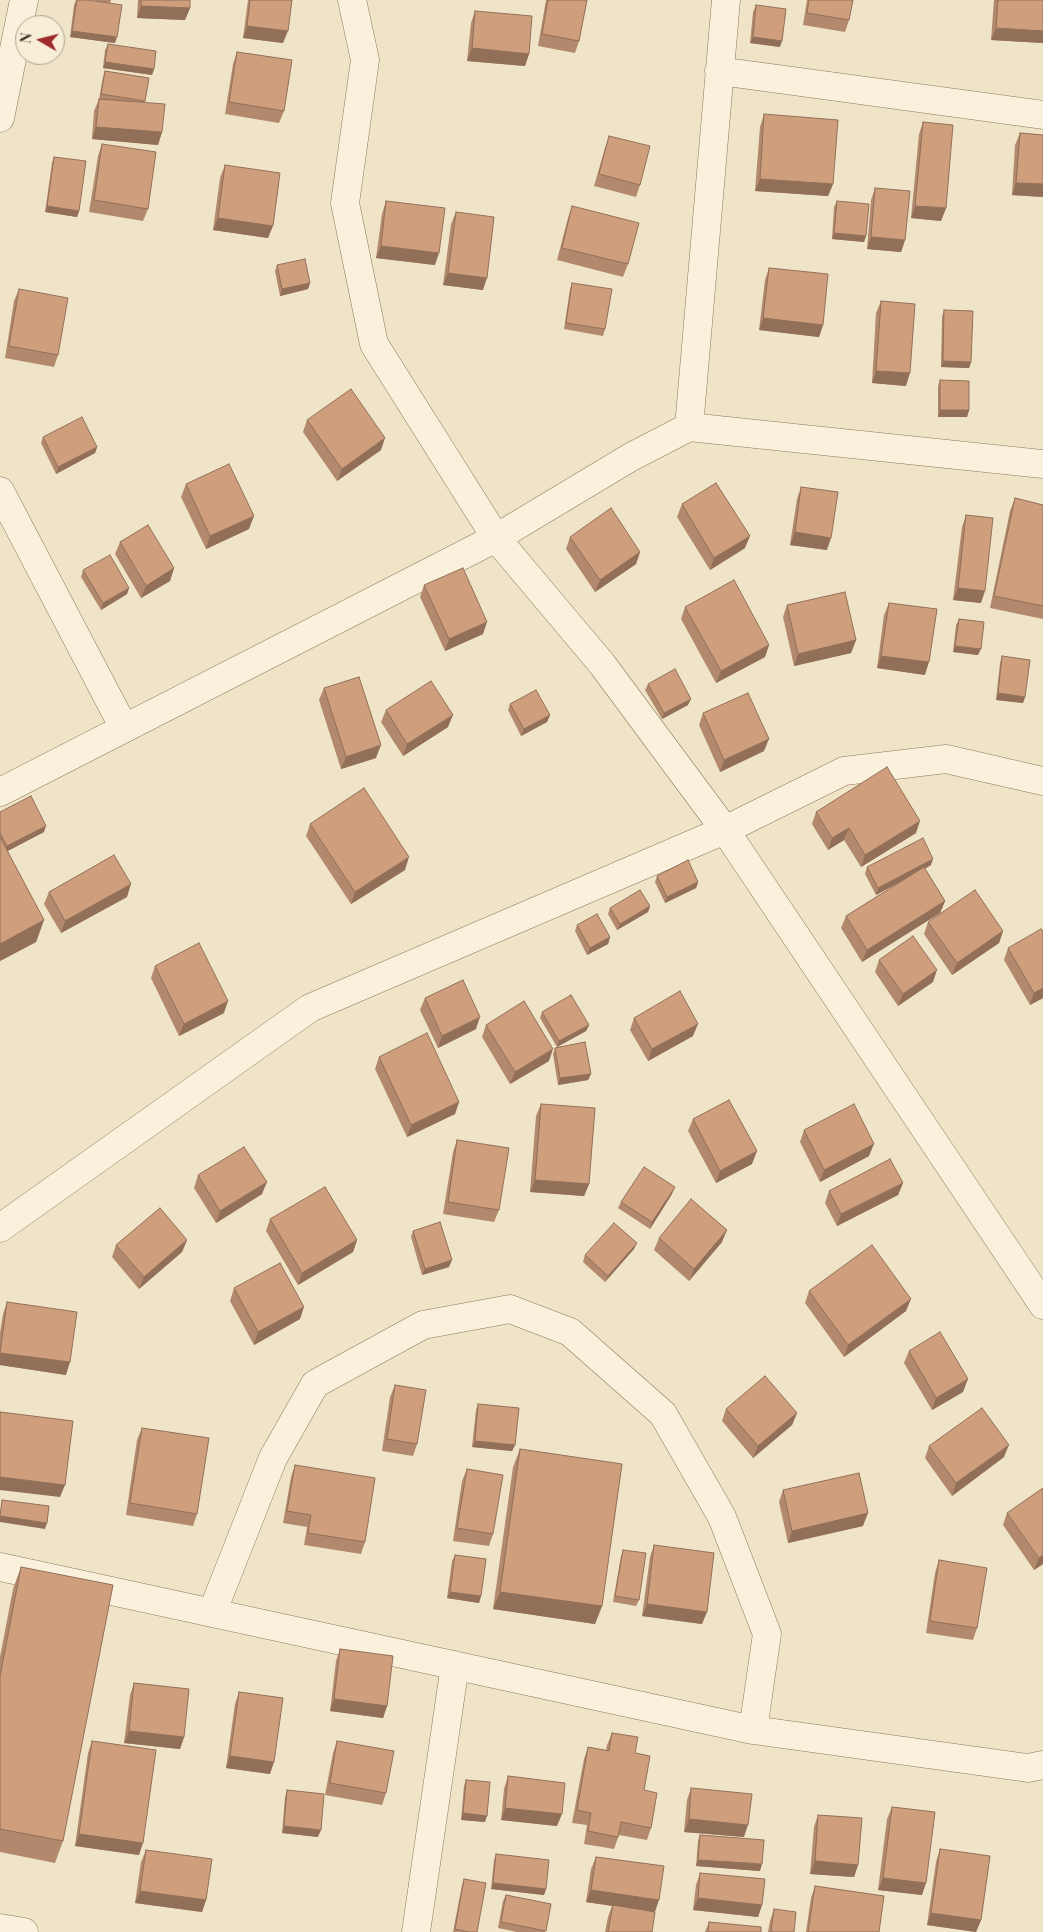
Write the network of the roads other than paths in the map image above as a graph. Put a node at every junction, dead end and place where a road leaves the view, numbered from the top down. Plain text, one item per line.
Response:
1 (24, 0) edge
2 (352, 0) edge
3 (726, 0) edge
4 (719, 70) junction
5 (1043, 116) edge
6 (0, 118) edge
7 (689, 427) junction
8 (1043, 464) edge
9 (0, 491) edge
10 (496, 538) junction
11 (124, 728) junction
12 (1043, 781) edge
13 (0, 792) edge
14 (725, 830) junction
15 (0, 1228) edge
16 (1043, 1305) edge
17 (0, 1567) edge
18 (212, 1613) junction
19 (455, 1665) junction
20 (753, 1730) junction
21 (1043, 1765) edge
22 (0, 1928) edge
23 (24, 1932) edge
24 (416, 1932) edge

1 - 6 street
2 - 10 street
3 - 4 street
4 - 5 street
4 - 7 street
7 - 8 street
7 - 10 street
9 - 11 street
10 - 11 street
10 - 14 street
11 - 13 street
12 - 14 street
14 - 15 street
14 - 16 street
17 - 18 street
18 - 19 street
18 - 20 street
19 - 20 street
19 - 24 street
20 - 21 street
22 - 23 street

